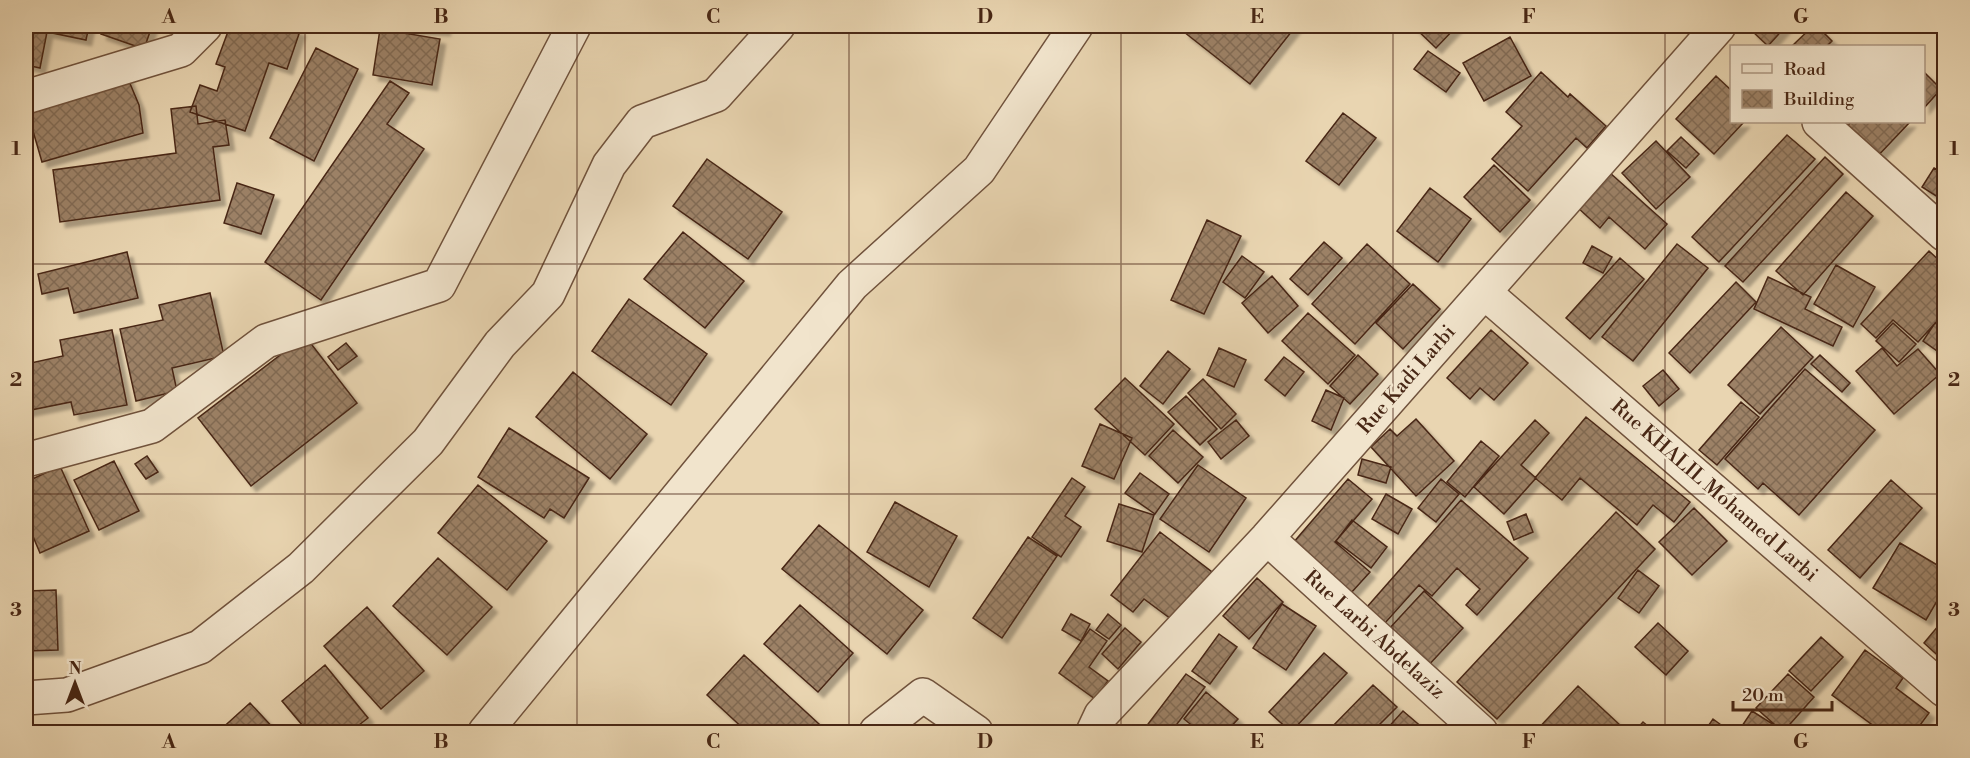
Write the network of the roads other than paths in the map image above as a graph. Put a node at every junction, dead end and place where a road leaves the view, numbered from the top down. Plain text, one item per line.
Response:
1 (205, 26) edge
2 (574, 26) edge
3 (778, 26) edge
4 (1076, 26) edge
5 (1724, 34) edge
6 (26, 97) edge
7 (1820, 123) edge
8 (1944, 234) edge
9 (1484, 292) junction
10 (26, 460) edge
11 (1267, 538) junction
12 (1944, 690) edge
13 (26, 698) edge
14 (485, 732) edge
15 (876, 732) edge
16 (976, 732) edge
17 (1093, 732) edge
18 (1481, 732) edge

1 - 6 street
2 - 10 street
3 - 13 street
4 - 14 street
5 - 9 street, Rue Kadi Larbi
7 - 8 street
9 - 11 street, Rue Kadi Larbi
9 - 12 street, Rue KHALIL Mohamed Larbi
11 - 17 street, Rue Kadi Larbi
11 - 18 street, Rue Larbi Abdelaziz
15 - 16 street

